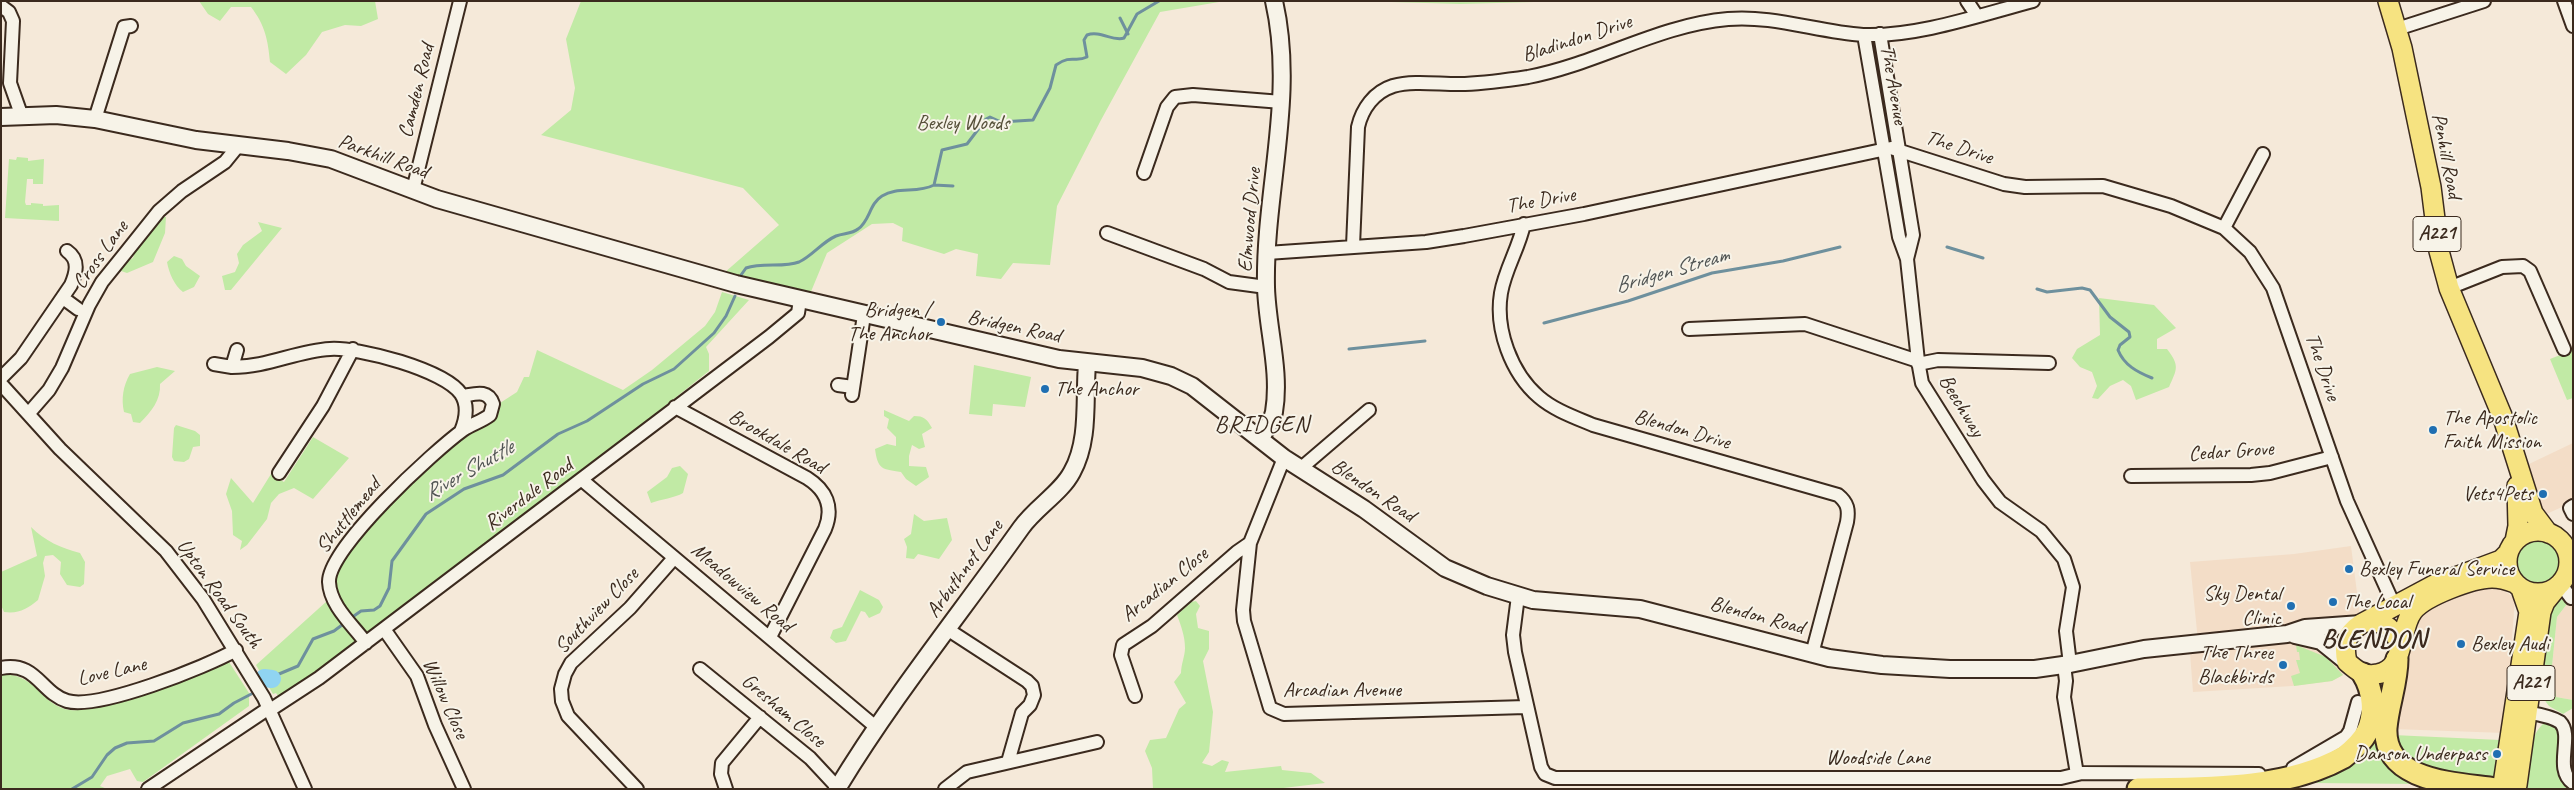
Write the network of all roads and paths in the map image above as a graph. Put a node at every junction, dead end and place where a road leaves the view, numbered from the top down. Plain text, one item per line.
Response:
1 (460, 1) edge
2 (1967, 1) edge
3 (2033, 1) edge
4 (2388, 1) edge
5 (2484, 1) edge
6 (2564, 1) edge
7 (1274, 4) edge
8 (1, 6) edge
9 (1977, 16) junction
10 (131, 26) dead end
11 (2573, 26) edge
12 (2397, 29) junction
13 (1880, 34) junction
14 (1864, 35) junction
15 (1282, 102) junction
16 (1, 117) edge
17 (22, 117) junction
18 (95, 119) junction
19 (238, 146) junction
20 (1883, 148) junction
21 (1899, 149) junction
22 (2263, 154) dead end
23 (1144, 173) dead end
24 (414, 190) junction
25 (1524, 224) junction
26 (2224, 228) junction
27 (1106, 233) dead end
28 (1352, 246) junction
29 (68, 251) dead end
30 (1268, 253) junction
31 (1906, 259) junction
32 (742, 286) joint
33 (1266, 287) junction
34 (2449, 288) junction
35 (62, 298) junction
36 (800, 300) junction
37 (78, 309) dead end
38 (864, 315) junction
39 (1689, 329) dead end
40 (2564, 349) dead end
41 (237, 350) dead end
42 (353, 350) junction
43 (1918, 362) junction
44 (2049, 363) dead end
45 (214, 364) dead end
46 (1087, 364) junction
47 (232, 367) junction
48 (1, 378) edge
49 (1, 384) edge
50 (838, 385) dead end
51 (462, 396) junction
52 (676, 407) junction
53 (1369, 410) dead end
54 (29, 413) junction
55 (461, 431) junction
56 (1260, 439) junction
57 (2332, 456) junction
58 (1284, 458) junction
59 (2516, 458) junction
60 (280, 465) dead end
61 (1300, 469) junction
62 (2131, 476) dead end
63 (582, 480) junction
64 (2573, 506) edge
65 (2573, 514) edge
66 (2561, 541) edge
67 (1250, 543) junction
68 (2512, 547) junction
69 (674, 558) junction
70 (2566, 580) edge
71 (2518, 586) junction
72 (1518, 596) junction
73 (2394, 605) junction
74 (2364, 623) junction
75 (384, 629) junction
76 (947, 629) junction
77 (2287, 634) junction
78 (770, 637) junction
79 (366, 643) junction
80 (236, 650) junction
81 (2398, 653) junction
82 (1812, 654) junction
83 (2067, 665) junction
84 (1, 668) edge
85 (2355, 668) junction
86 (700, 669) dead end
87 (1135, 696) dead end
88 (2358, 702) dead end
89 (1526, 707) junction
90 (269, 709) junction
91 (2526, 712) junction
92 (760, 717) junction
93 (877, 728) junction
94 (1097, 742) dead end
95 (1008, 762) junction
96 (2077, 774) junction
97 (2573, 783) edge
98 (165, 784) edge
99 (2505, 786) edge
100 (838, 788) edge
101 (148, 789) edge
102 (304, 789) edge
103 (464, 789) edge
104 (637, 789) edge
105 (726, 789) edge
106 (945, 789) edge
107 (2138, 789) edge

1 - 24 street, Camden Road
2 - 9 street
3 - 9 street, Bladindon Drive
4 - 12 main road, Penhill Road / A221
5 - 12 street
6 - 11 street
7 - 15 main road, Elmwood Drive
8 - 17 street
9 - 13 street, Bladindon Drive
10 - 18 street
12 - 34 main road, Penhill Road / A221
13 - 14 street, Bladindon Drive
13 - 21 street, The Avenue
14 - 20 street, The Avenue
14 - 28 street, Bladindon Drive
15 - 23 street
15 - 30 main road, Elmwood Drive
16 - 17 main road, Parkhill Road
17 - 18 main road, Parkhill Road
18 - 19 main road, Parkhill Road
19 - 24 main road, Parkhill Road
19 - 54 street, Cross Lane
20 - 21 street, The Drive
20 - 25 street, The Drive
20 - 31 street, The Avenue
21 - 26 street, The Drive
21 - 31 street, The Avenue
22 - 26 street
24 - 32 main road, Parkhill Road
25 - 28 street, The Drive
25 - 82 street, Blendon Drive
26 - 57 street, The Drive
27 - 33 street
28 - 30 street, The Drive
29 - 35 street
30 - 33 main road, Elmwood Drive
31 - 43 street, The Avenue
32 - 36 main road, Bridgen Road
33 - 56 main road, Elmwood Drive
34 - 40 street
34 - 59 main road, Penhill Road / A221
35 - 37 street
35 - 48 street
36 - 38 main road, Bridgen Road
36 - 52 street, Riverdale Road
38 - 46 main road, Bridgen Road
38 - 50 street
39 - 43 street, Beechway
41 - 47 street
42 - 47 street
42 - 51 street
42 - 60 street
43 - 44 street
43 - 83 street, Beechway
45 - 47 street
46 - 56 main road, Bridgen Road
46 - 76 main road, Arbuthnot Lane
49 - 54 street, Upton Road South
51 - 55 street
51 - 55 street, Shuttlemead
52 - 63 street, Riverdale Road
52 - 78 street, Brookdale Road
53 - 61 street
54 - 80 street, Upton Road South
55 - 79 street, Shuttlemead
56 - 58 main road, Blendon Road
57 - 62 street, Cedar Grove
57 - 73 street, The Drive
58 - 61 main road, Blendon Road
58 - 67 street, Arcadian Avenue
59 - 66 main road, Penhill Road / A221
59 - 68 main road, Penhill Road / A221
61 - 72 main road, Blendon Road
63 - 69 street, Meadowview Road
63 - 75 street, Riverdale Road
64 - 65 street
66 - 68 main road
66 - 70 main road, Penhill Road / A221
67 - 87 street, Arcadian Close
67 - 89 street, Arcadian Avenue
68 - 71 main road, Penhill Road / A221
68 - 73 main road, Blendon Road
69 - 78 street, Meadowview Road
69 - 104 street, Southview Close
70 - 71 main road
70 - 91 main road, A221
71 - 81 main road
71 - 99 main road, A221
72 - 82 main road, Blendon Road
72 - 89 street, Woodside Lane
73 - 74 main road, Blendon Road
74 - 77 main road, Blendon Road
74 - 81 main road, Blendon Road
74 - 85 main road, Blendon Road
75 - 79 street, Riverdale Road
75 - 103 street, Willow Close
76 - 93 main road, Arbuthnot Lane
76 - 95 street
77 - 83 main road, Blendon Road
77 - 85 main road, Blendon Road
78 - 93 street, Meadowview Road
79 - 90 street, Riverdale Road
80 - 84 street, Love Lane
80 - 90 street, Upton Road South
81 - 85 main road
81 - 99 highway
82 - 83 main road, Blendon Road
83 - 96 street, Beechway
85 - 107 highway
86 - 92 street, Gresham Close
88 - 96 street, Woodside Lane
89 - 96 street, Woodside Lane
90 - 98 street, Riverdale Road
90 - 102 street, Upton Road South
91 - 97 street
91 - 99 main road, A221
92 - 100 street, Gresham Close
92 - 105 street
93 - 100 main road, Arbuthnot Lane
94 - 95 street
95 - 106 street
98 - 101 street, Riverdale Road

